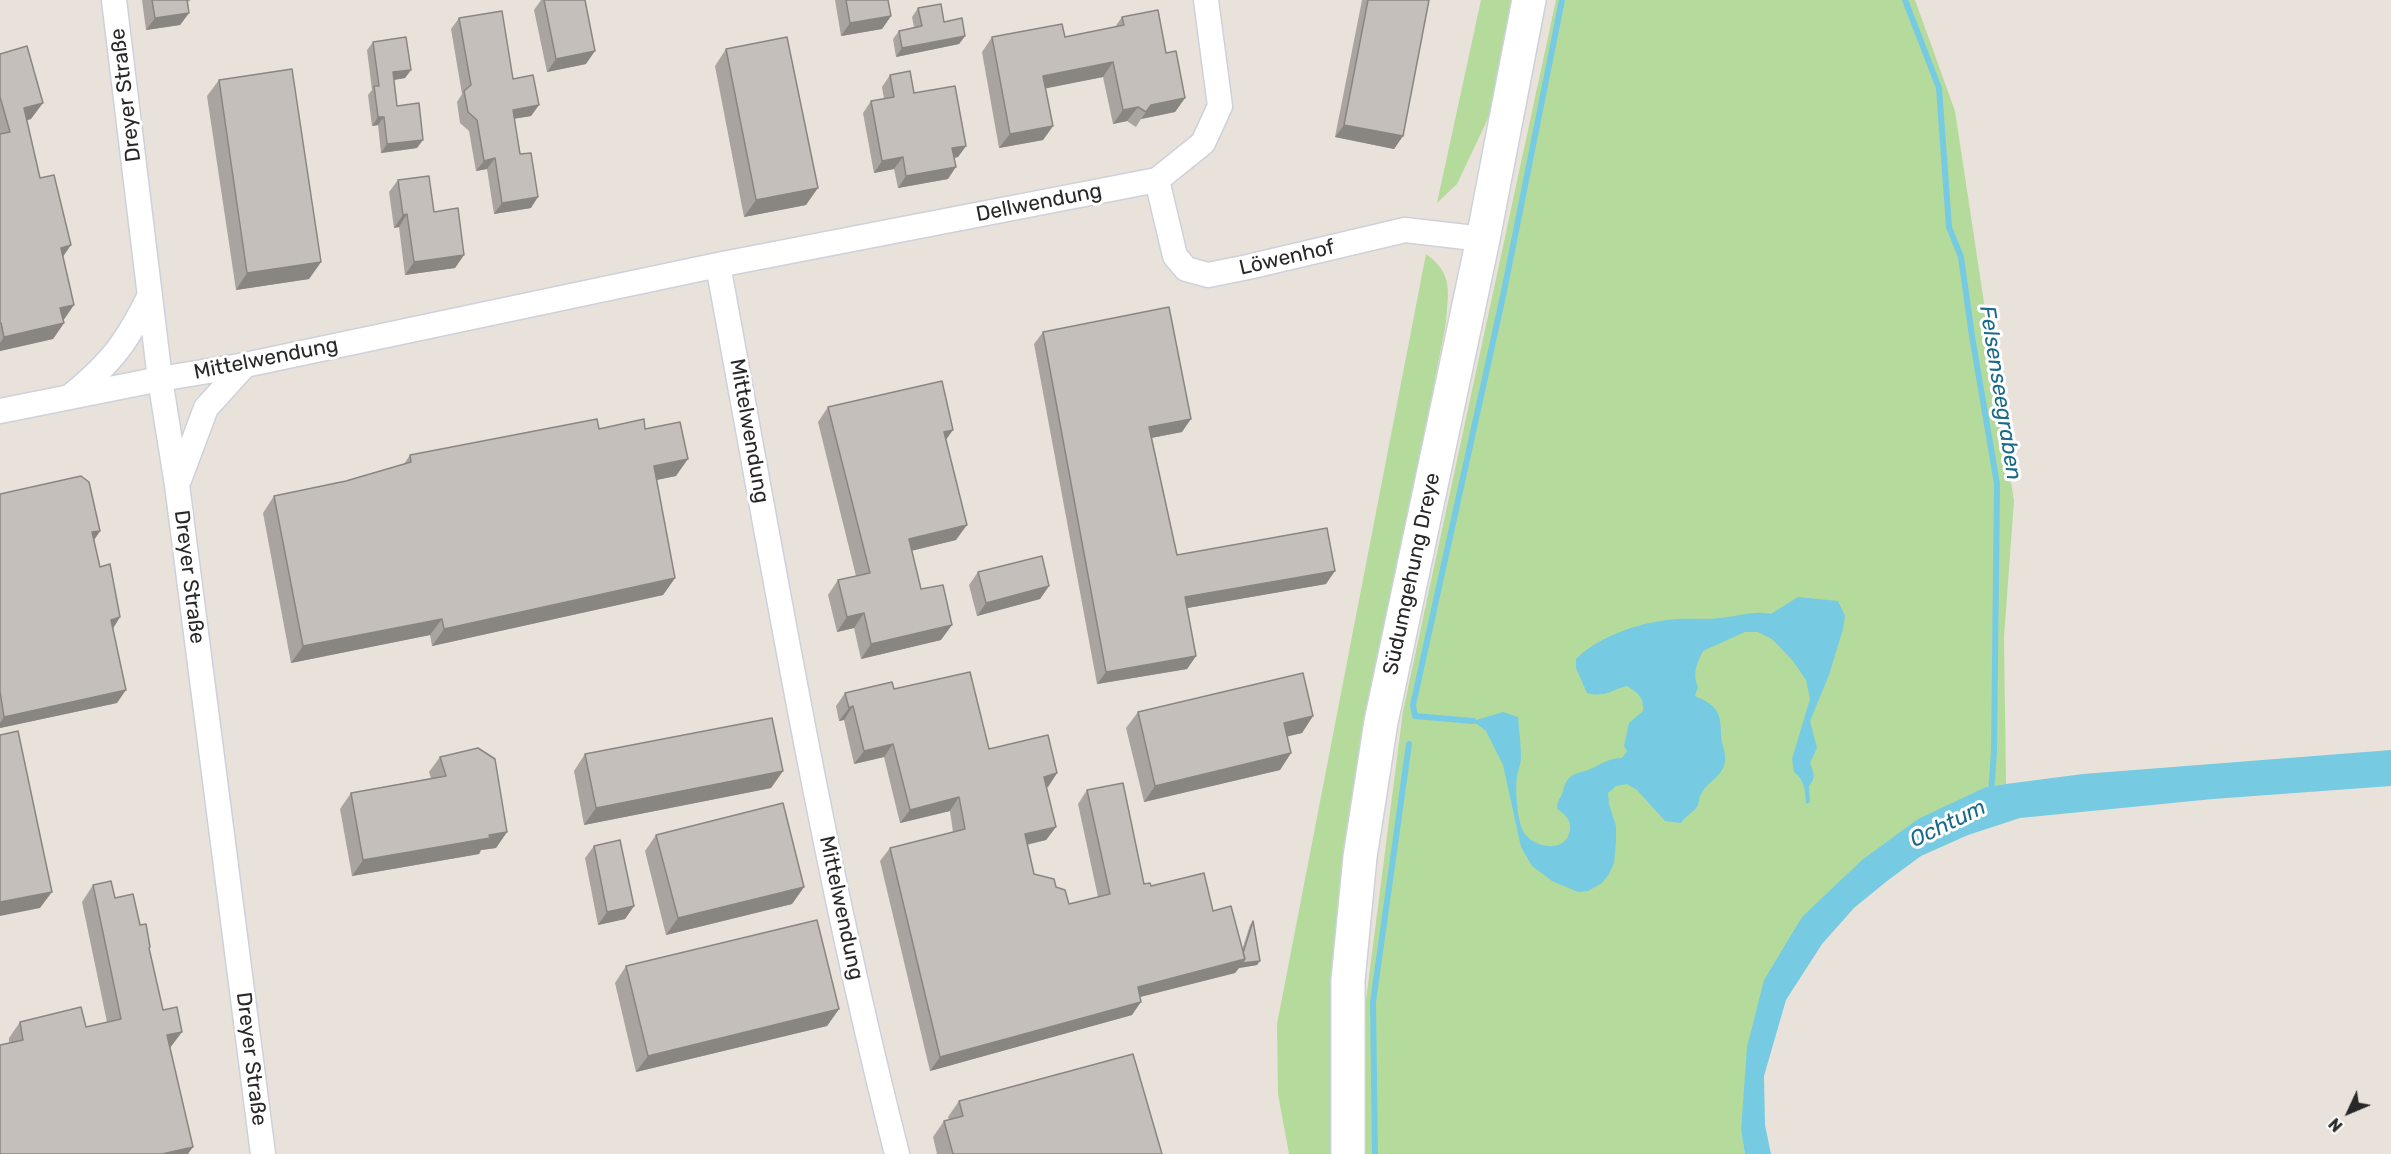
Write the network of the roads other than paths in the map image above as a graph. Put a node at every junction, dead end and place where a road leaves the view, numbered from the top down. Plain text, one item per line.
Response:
1 (114, 0) edge
2 (1206, 0) edge
3 (1529, 0) edge
4 (1157, 180) junction
5 (1483, 239) junction
6 (718, 266) junction
7 (150, 295) junction
8 (245, 365) junction
9 (160, 379) junction
10 (70, 397) junction
11 (0, 411) edge
12 (177, 485) junction
13 (263, 1154) edge
14 (897, 1154) edge
15 (1348, 1154) edge

1 - 7 street, Dreyer Straße
2 - 4 street, Dellwendung
3 - 5 main road, Südumgehung Dreye
4 - 5 street, Löwenhof
4 - 6 street, Dellwendung
5 - 15 main road, Südumgehung Dreye
6 - 8 street, Mittelwendung
6 - 14 street, Mittelwendung
7 - 9 street, Dreyer Straße
7 - 10 street
8 - 9 street, Mittelwendung
8 - 12 street
9 - 10 street, Mittelwendung
9 - 12 street, Dreyer Straße
10 - 11 street, Mittelwendung
12 - 13 street, Dreyer Straße

